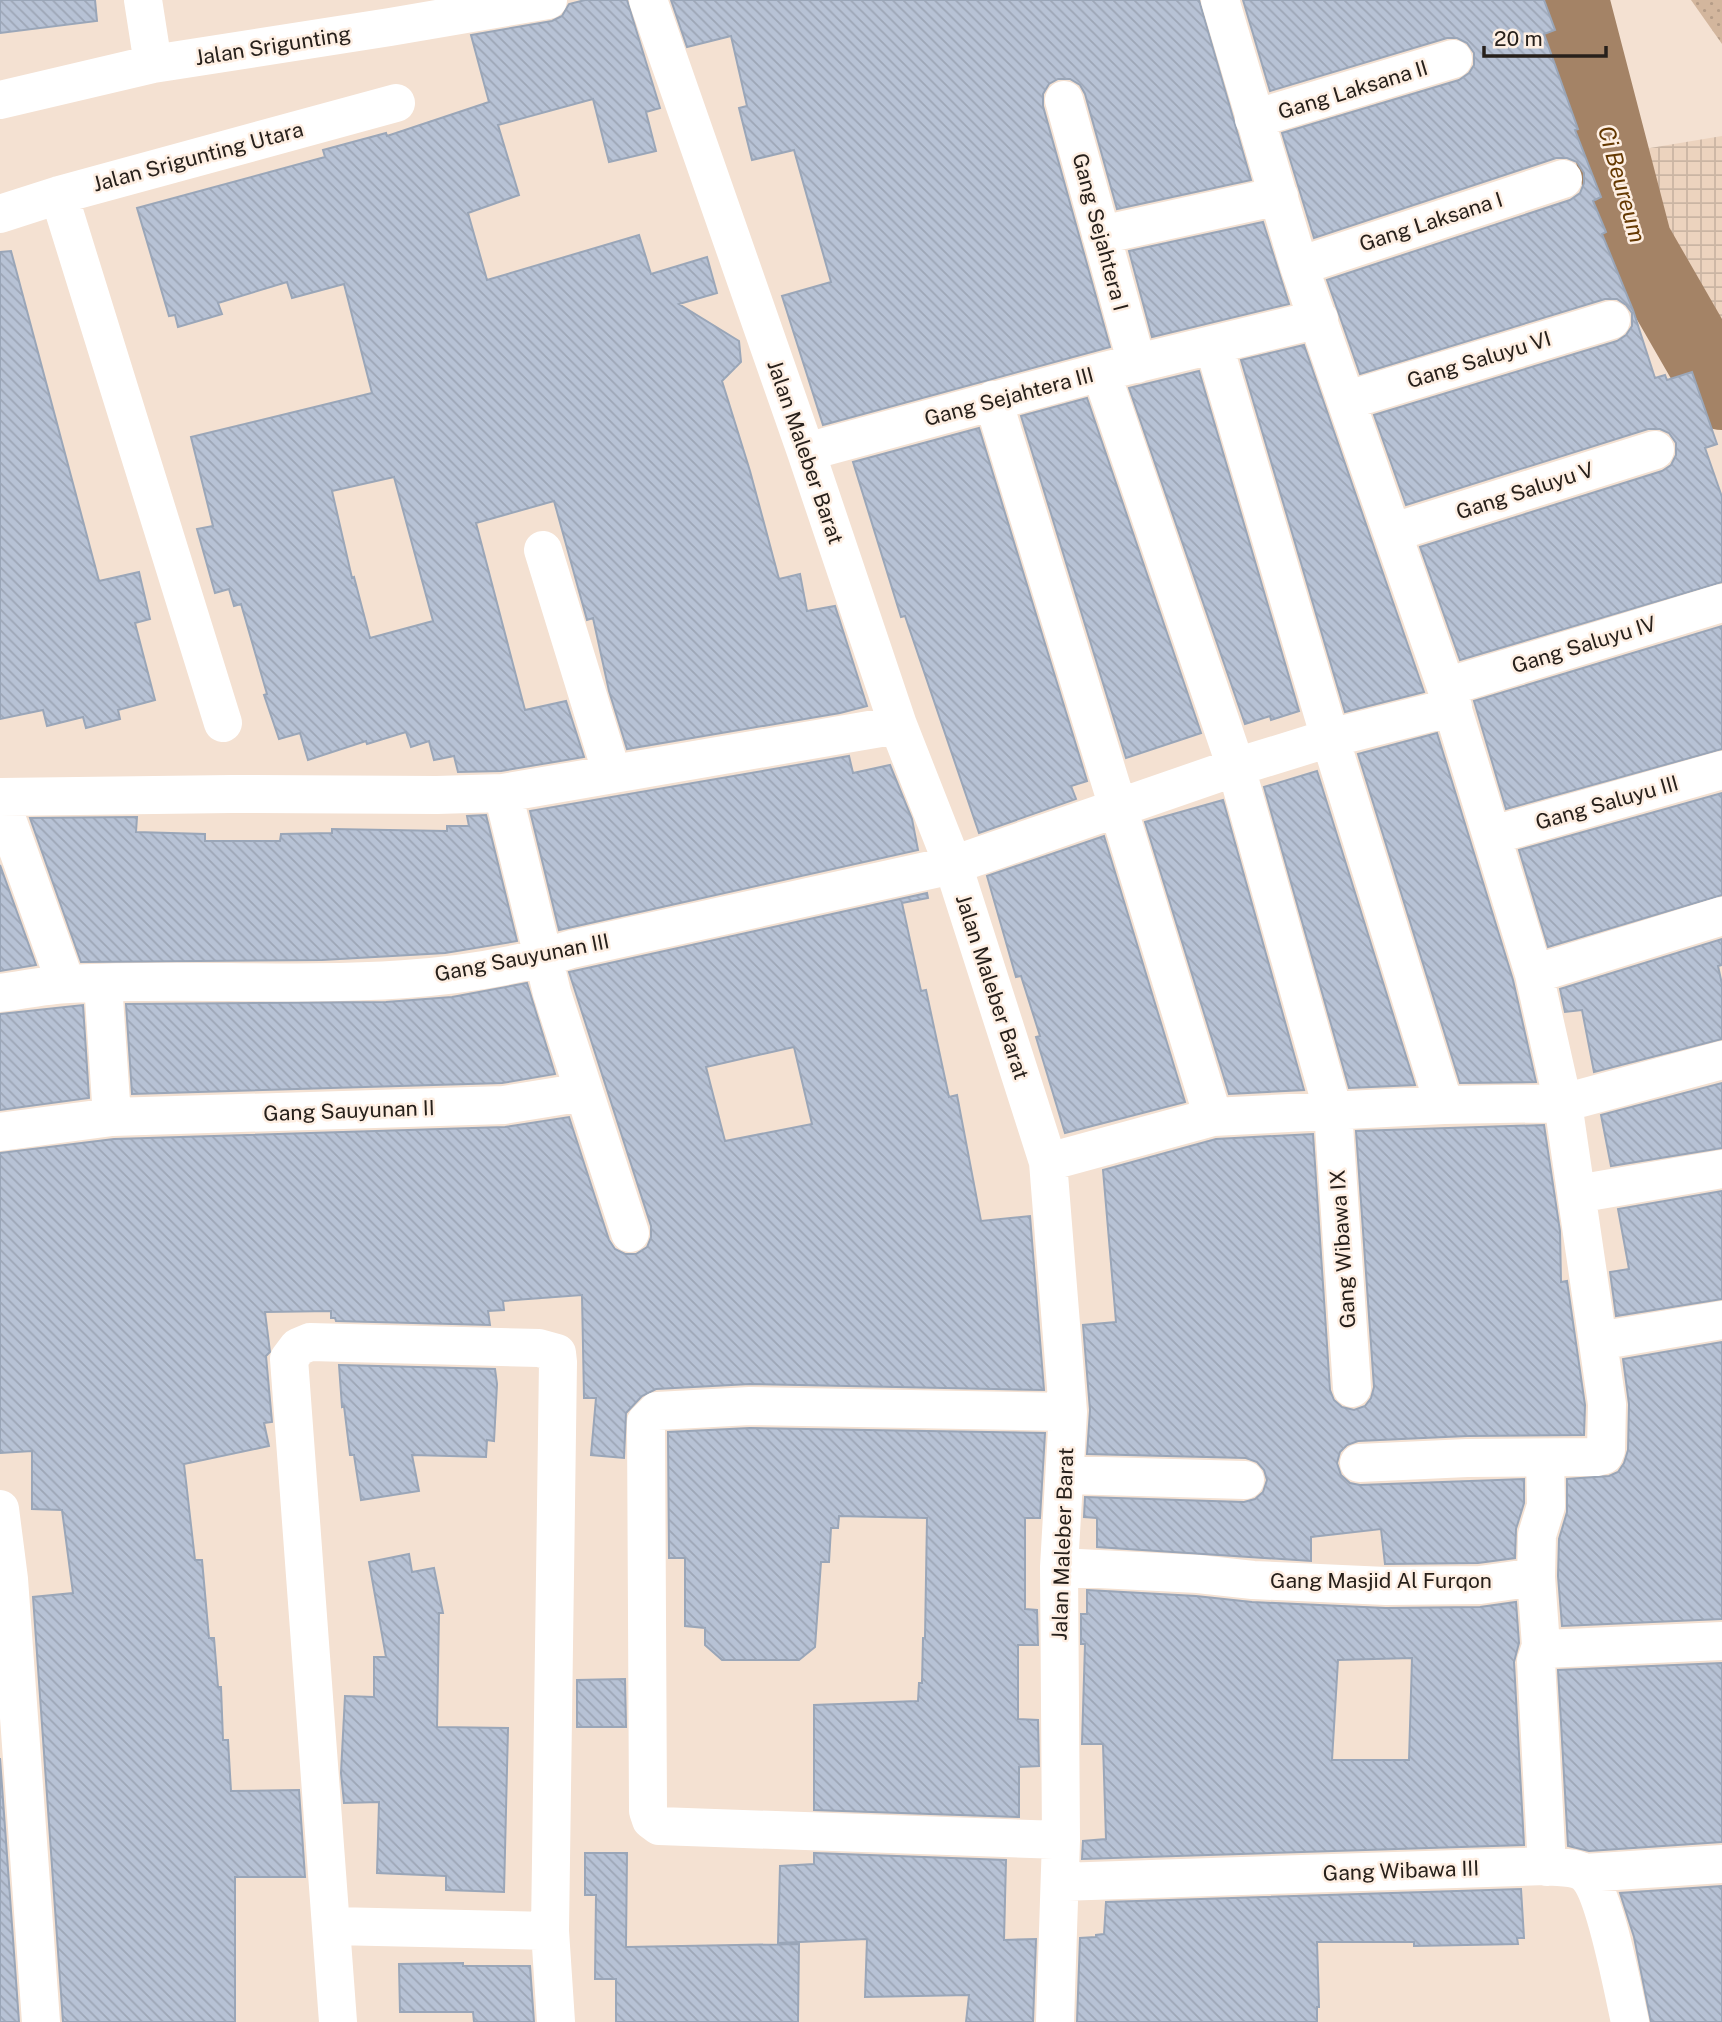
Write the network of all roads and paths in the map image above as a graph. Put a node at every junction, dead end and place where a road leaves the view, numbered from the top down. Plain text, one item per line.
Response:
1 (143, 0) edge
2 (548, 0) edge
3 (648, 0) edge
4 (1220, 0) edge
5 (387, 14) edge
6 (1452, 59) dead end
7 (153, 64) junction
8 (0, 100) edge
9 (1064, 100) dead end
10 (396, 103) dead end
11 (1254, 119) junction
12 (1563, 179) dead end
13 (60, 195) junction
14 (1279, 196) junction
15 (0, 214) edge
16 (1101, 235) junction
17 (1300, 266) junction
18 (1319, 319) junction
19 (1611, 320) dead end
20 (1214, 346) junction
21 (1119, 368) junction
22 (993, 400) junction
23 (1348, 400) junction
24 (1656, 450) dead end
25 (806, 452) junction
26 (1394, 532) junction
27 (543, 550) dead end
28 (1722, 603) edge
29 (1449, 697) junction
30 (223, 723) dead end
31 (898, 724) junction
32 (1330, 738) junction
33 (1236, 767) junction
34 (1722, 770) edge
35 (612, 774) junction
36 (503, 793) junction
37 (0, 798) edge
38 (1117, 807) junction
39 (1493, 835) junction
40 (953, 865) junction
41 (1722, 916) edge
42 (543, 958) junction
43 (1534, 974) junction
44 (103, 983) junction
45 (66, 984) junction
46 (0, 993) edge
47 (1722, 1060) edge
48 (584, 1092) junction
49 (1563, 1103) junction
50 (1444, 1105) junction
51 (1333, 1111) junction
52 (112, 1117) junction
53 (1213, 1117) junction
54 (0, 1132) edge
55 (1048, 1162) junction
56 (1722, 1168) edge
57 (1577, 1194) junction
58 (630, 1233) dead end
59 (1722, 1320) edge
60 (1598, 1341) junction
61 (1352, 1388) dead end
62 (1068, 1412) junction
63 (1545, 1458) junction
64 (1359, 1463) dead end
65 (1066, 1475) junction
66 (1245, 1480) dead end
67 (0, 1509) edge
68 (1059, 1567) junction
69 (1536, 1577) junction
70 (1722, 1641) edge
71 (1541, 1646) junction
72 (1061, 1840) junction
73 (1722, 1864) edge
74 (1547, 1867) junction
75 (1585, 1873) junction
76 (1060, 1882) junction
77 (332, 1926) junction
78 (550, 1931) junction
79 (41, 2022) edge
80 (338, 2022) edge
81 (556, 2022) edge
82 (1055, 2022) edge
83 (1630, 2022) edge

1 - 7 street
2 - 5 street, Jalan Srigunting
3 - 25 street, Jalan Maleber Barat
4 - 11 street
5 - 7 street, Jalan Srigunting
6 - 11 street, Gang Laksana II
7 - 8 street, Jalan Srigunting
9 - 16 street, Gang Sejahtera I
10 - 13 street, Jalan Srigunting Utara
11 - 14 street
12 - 17 street, Gang Laksana I
13 - 15 street, Jalan Srigunting Utara
13 - 30 street
14 - 16 street
14 - 17 street
16 - 21 street, Gang Sejahtera I
17 - 18 street
18 - 20 street, Gang Sejahtera III
18 - 23 street
19 - 23 street, Gang Saluyu VI
20 - 21 street, Gang Sejahtera III
20 - 32 street
21 - 22 street, Gang Sejahtera III
21 - 33 street, Gang Sejahtera I
22 - 25 street, Gang Sejahtera III
22 - 38 street
23 - 26 street
24 - 26 street, Gang Saluyu V
25 - 31 street, Jalan Maleber Barat
26 - 29 street
27 - 35 street
28 - 29 street, Gang Saluyu IV
29 - 32 street, Gang Saluyu IV
29 - 39 street
31 - 35 street
31 - 40 street, Jalan Maleber Barat
32 - 33 street, Gang Saluyu IV
32 - 50 street
33 - 38 street, Gang Sauyunan III
33 - 51 street, Gang Wibawa IX
34 - 39 street, Gang Saluyu III
35 - 36 street
36 - 37 street
36 - 42 street
37 - 45 street
38 - 40 street, Gang Sauyunan III
38 - 53 street
39 - 43 street
40 - 42 street, Gang Sauyunan III
40 - 55 street, Jalan Maleber Barat
41 - 43 street
42 - 44 street, Gang Sauyunan III
42 - 48 street
43 - 49 street
44 - 45 street, Gang Sauyunan III
44 - 52 street
45 - 46 street, Gang Sauyunan III
47 - 49 street
48 - 52 street, Gang Sauyunan II
48 - 58 street
49 - 50 street
49 - 57 street
50 - 51 street
51 - 53 street
51 - 61 street, Gang Wibawa IX
52 - 54 street, Gang Sauyunan II
53 - 55 street
55 - 62 street, Jalan Maleber Barat
56 - 57 street
57 - 60 street
59 - 60 street
60 - 63 street
62 - 65 street, Jalan Maleber Barat
62 - 72 street
63 - 64 street
63 - 69 street
65 - 66 street
65 - 68 street, Jalan Maleber Barat
67 - 79 street
68 - 69 street, Gang Masjid Al Furqon
68 - 72 street, Jalan Maleber Barat
69 - 71 street
70 - 71 street
71 - 74 street
72 - 76 street, Jalan Maleber Barat
73 - 75 street, Gang Wibawa III
74 - 75 street, Gang Wibawa III
74 - 76 street, Gang Wibawa III
75 - 83 street
76 - 82 street, Jalan Maleber Barat
77 - 78 street
77 - 78 street
77 - 80 street
78 - 81 street

